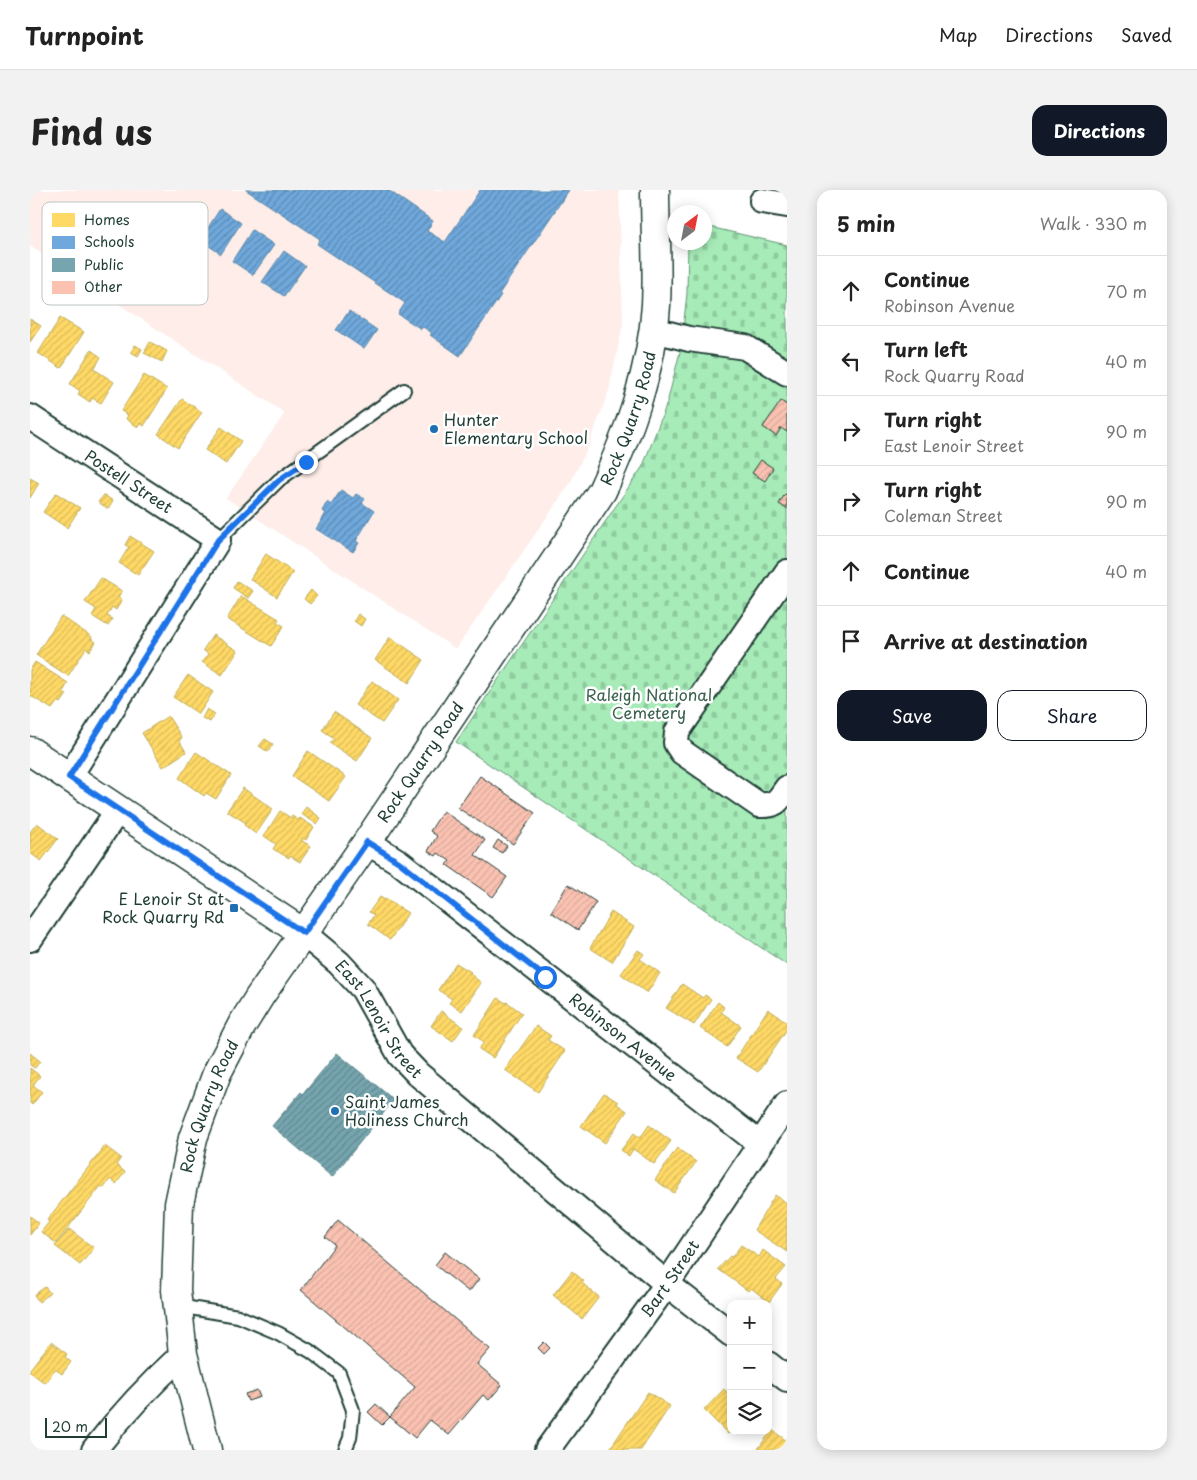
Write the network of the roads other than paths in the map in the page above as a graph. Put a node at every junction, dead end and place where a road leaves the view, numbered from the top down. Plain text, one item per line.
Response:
1 (655, 190) edge
2 (762, 201) dead end
3 (787, 205) edge
4 (654, 330) junction
5 (787, 373) edge
6 (404, 390) dead end
7 (30, 417) edge
8 (216, 544) junction
9 (787, 572) edge
10 (30, 751) edge
11 (69, 777) junction
12 (787, 788) edge
13 (118, 810) junction
14 (367, 842) junction
15 (304, 933) junction
16 (30, 939) edge
17 (787, 1104) edge
18 (760, 1144) junction
19 (667, 1284) junction
20 (178, 1306) junction
21 (727, 1331) edge
22 (183, 1354) junction
23 (772, 1367) edge
24 (787, 1379) edge
25 (94, 1450) edge
26 (207, 1450) edge
27 (345, 1450) edge
28 (547, 1450) edge

1 - 4 main road, Rock Quarry Road
2 - 3 street
4 - 5 street
4 - 14 main road, Rock Quarry Road
6 - 8 lane
7 - 8 street, Postell Street
8 - 11 street
9 - 12 street
10 - 11 main road, East Lenoir Street
11 - 13 main road, East Lenoir Street
13 - 15 main road, East Lenoir Street
13 - 16 street
14 - 15 main road, Rock Quarry Road
14 - 18 street, Robinson Avenue
15 - 19 street, East Lenoir Street
15 - 20 main road, Rock Quarry Road
17 - 18 street, Bart Street
18 - 19 street, Bart Street
19 - 21 street, East Lenoir Street
19 - 28 street, Bart Street
20 - 22 main road, Rock Quarry Road
20 - 27 lane
22 - 25 street
22 - 26 main road, Rock Quarry Road
23 - 24 street

